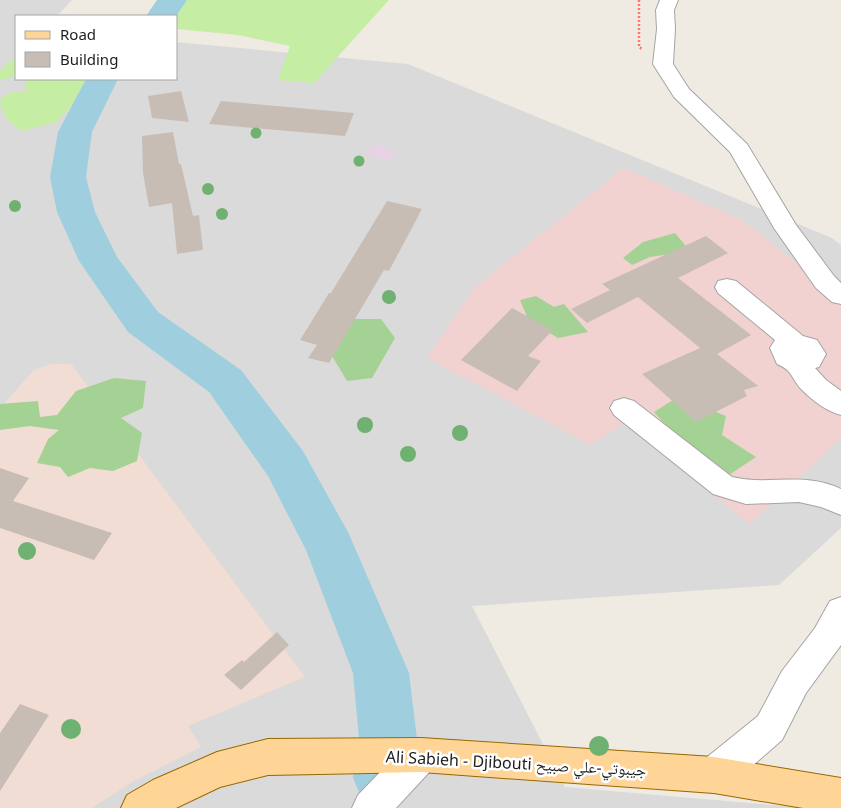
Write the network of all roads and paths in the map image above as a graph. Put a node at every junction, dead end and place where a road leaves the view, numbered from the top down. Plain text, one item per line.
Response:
1 (669, 0) edge
2 (727, 287) dead end
3 (841, 296) edge
4 (841, 405) edge
5 (624, 408) dead end
6 (841, 503) edge
7 (841, 611) edge
8 (421, 755) junction
9 (714, 775) junction
10 (841, 796) edge
11 (140, 808) edge
12 (371, 808) edge

1 - 3 street
2 - 4 street
5 - 6 street
7 - 9 street
8 - 9 main road, Ali Sabieh - Djibouti جيبوتي-علي صبيح
8 - 11 main road, Ali Sabieh - Djibouti جيبوتي-علي صبيح
8 - 12 street
9 - 10 main road, Ali Sabieh - Djibouti جيبوتي-علي صبيح

